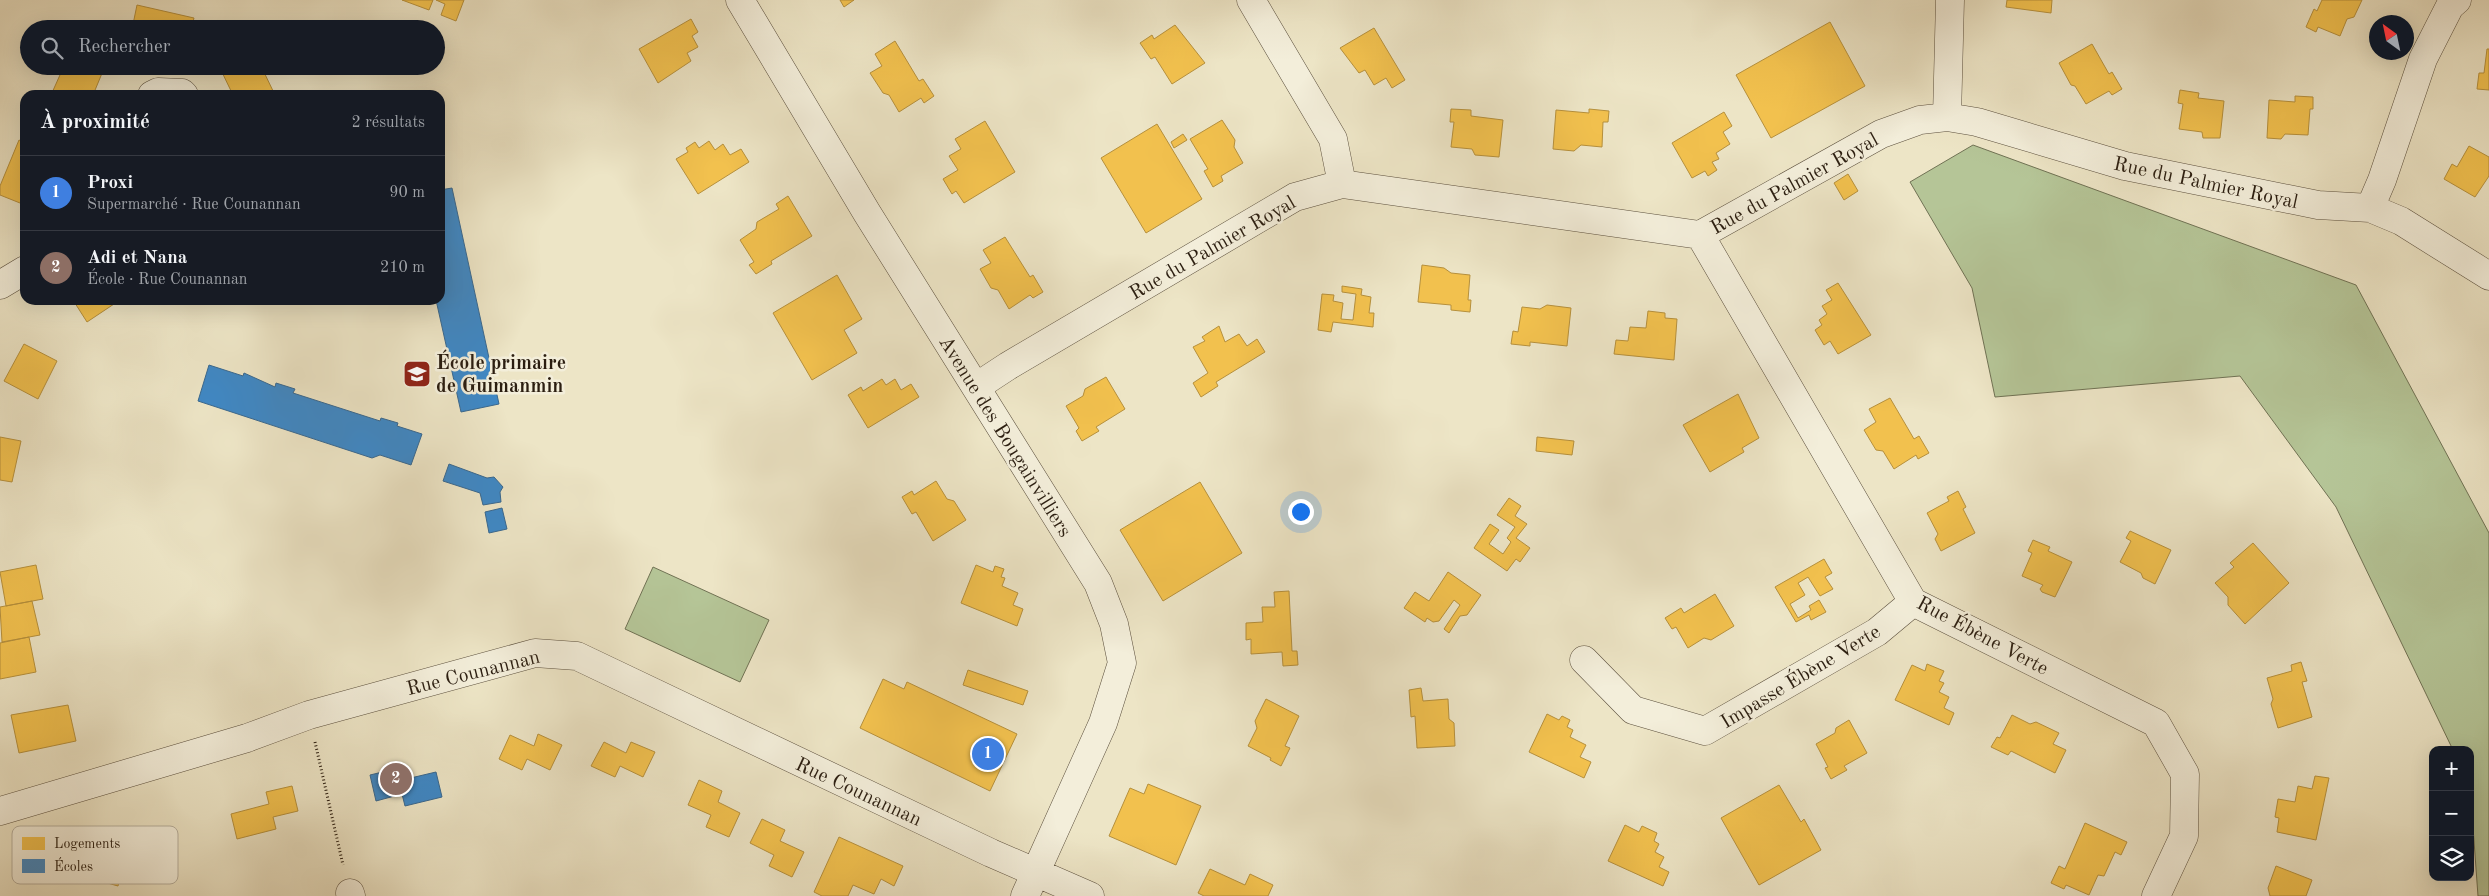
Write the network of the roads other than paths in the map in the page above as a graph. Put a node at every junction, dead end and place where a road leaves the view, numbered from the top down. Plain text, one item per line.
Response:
1 (740, 0) edge
2 (1251, 0) edge
3 (1950, 0) edge
4 (2457, 0) edge
5 (1947, 117) junction
6 (1342, 184) junction
7 (2370, 208) junction
8 (1700, 235) junction
9 (20, 273) edge
10 (2489, 276) edge
11 (0, 286) edge
12 (976, 387) junction
13 (1913, 602) junction
14 (1584, 660) dead end
15 (0, 812) edge
16 (1030, 884) edge
17 (1090, 896) edge
18 (2156, 896) edge

1 - 12 street, Avenue des Bougainvilliers
2 - 6 street
3 - 5 street
4 - 7 street
5 - 7 street, Rue du Palmier Royal
5 - 8 street, Rue du Palmier Royal
6 - 8 street, Rue du Palmier Royal
6 - 12 street, Rue du Palmier Royal
7 - 10 street, Rue du Palmier Royal
8 - 13 street, Rue Ébène Verte
9 - 11 street
12 - 16 street, Avenue des Bougainvilliers
13 - 14 street, Impasse Ébène Verte
13 - 18 street, Rue Ébène Verte
15 - 16 street, Rue Counannan
16 - 17 street, Rue Counannan

